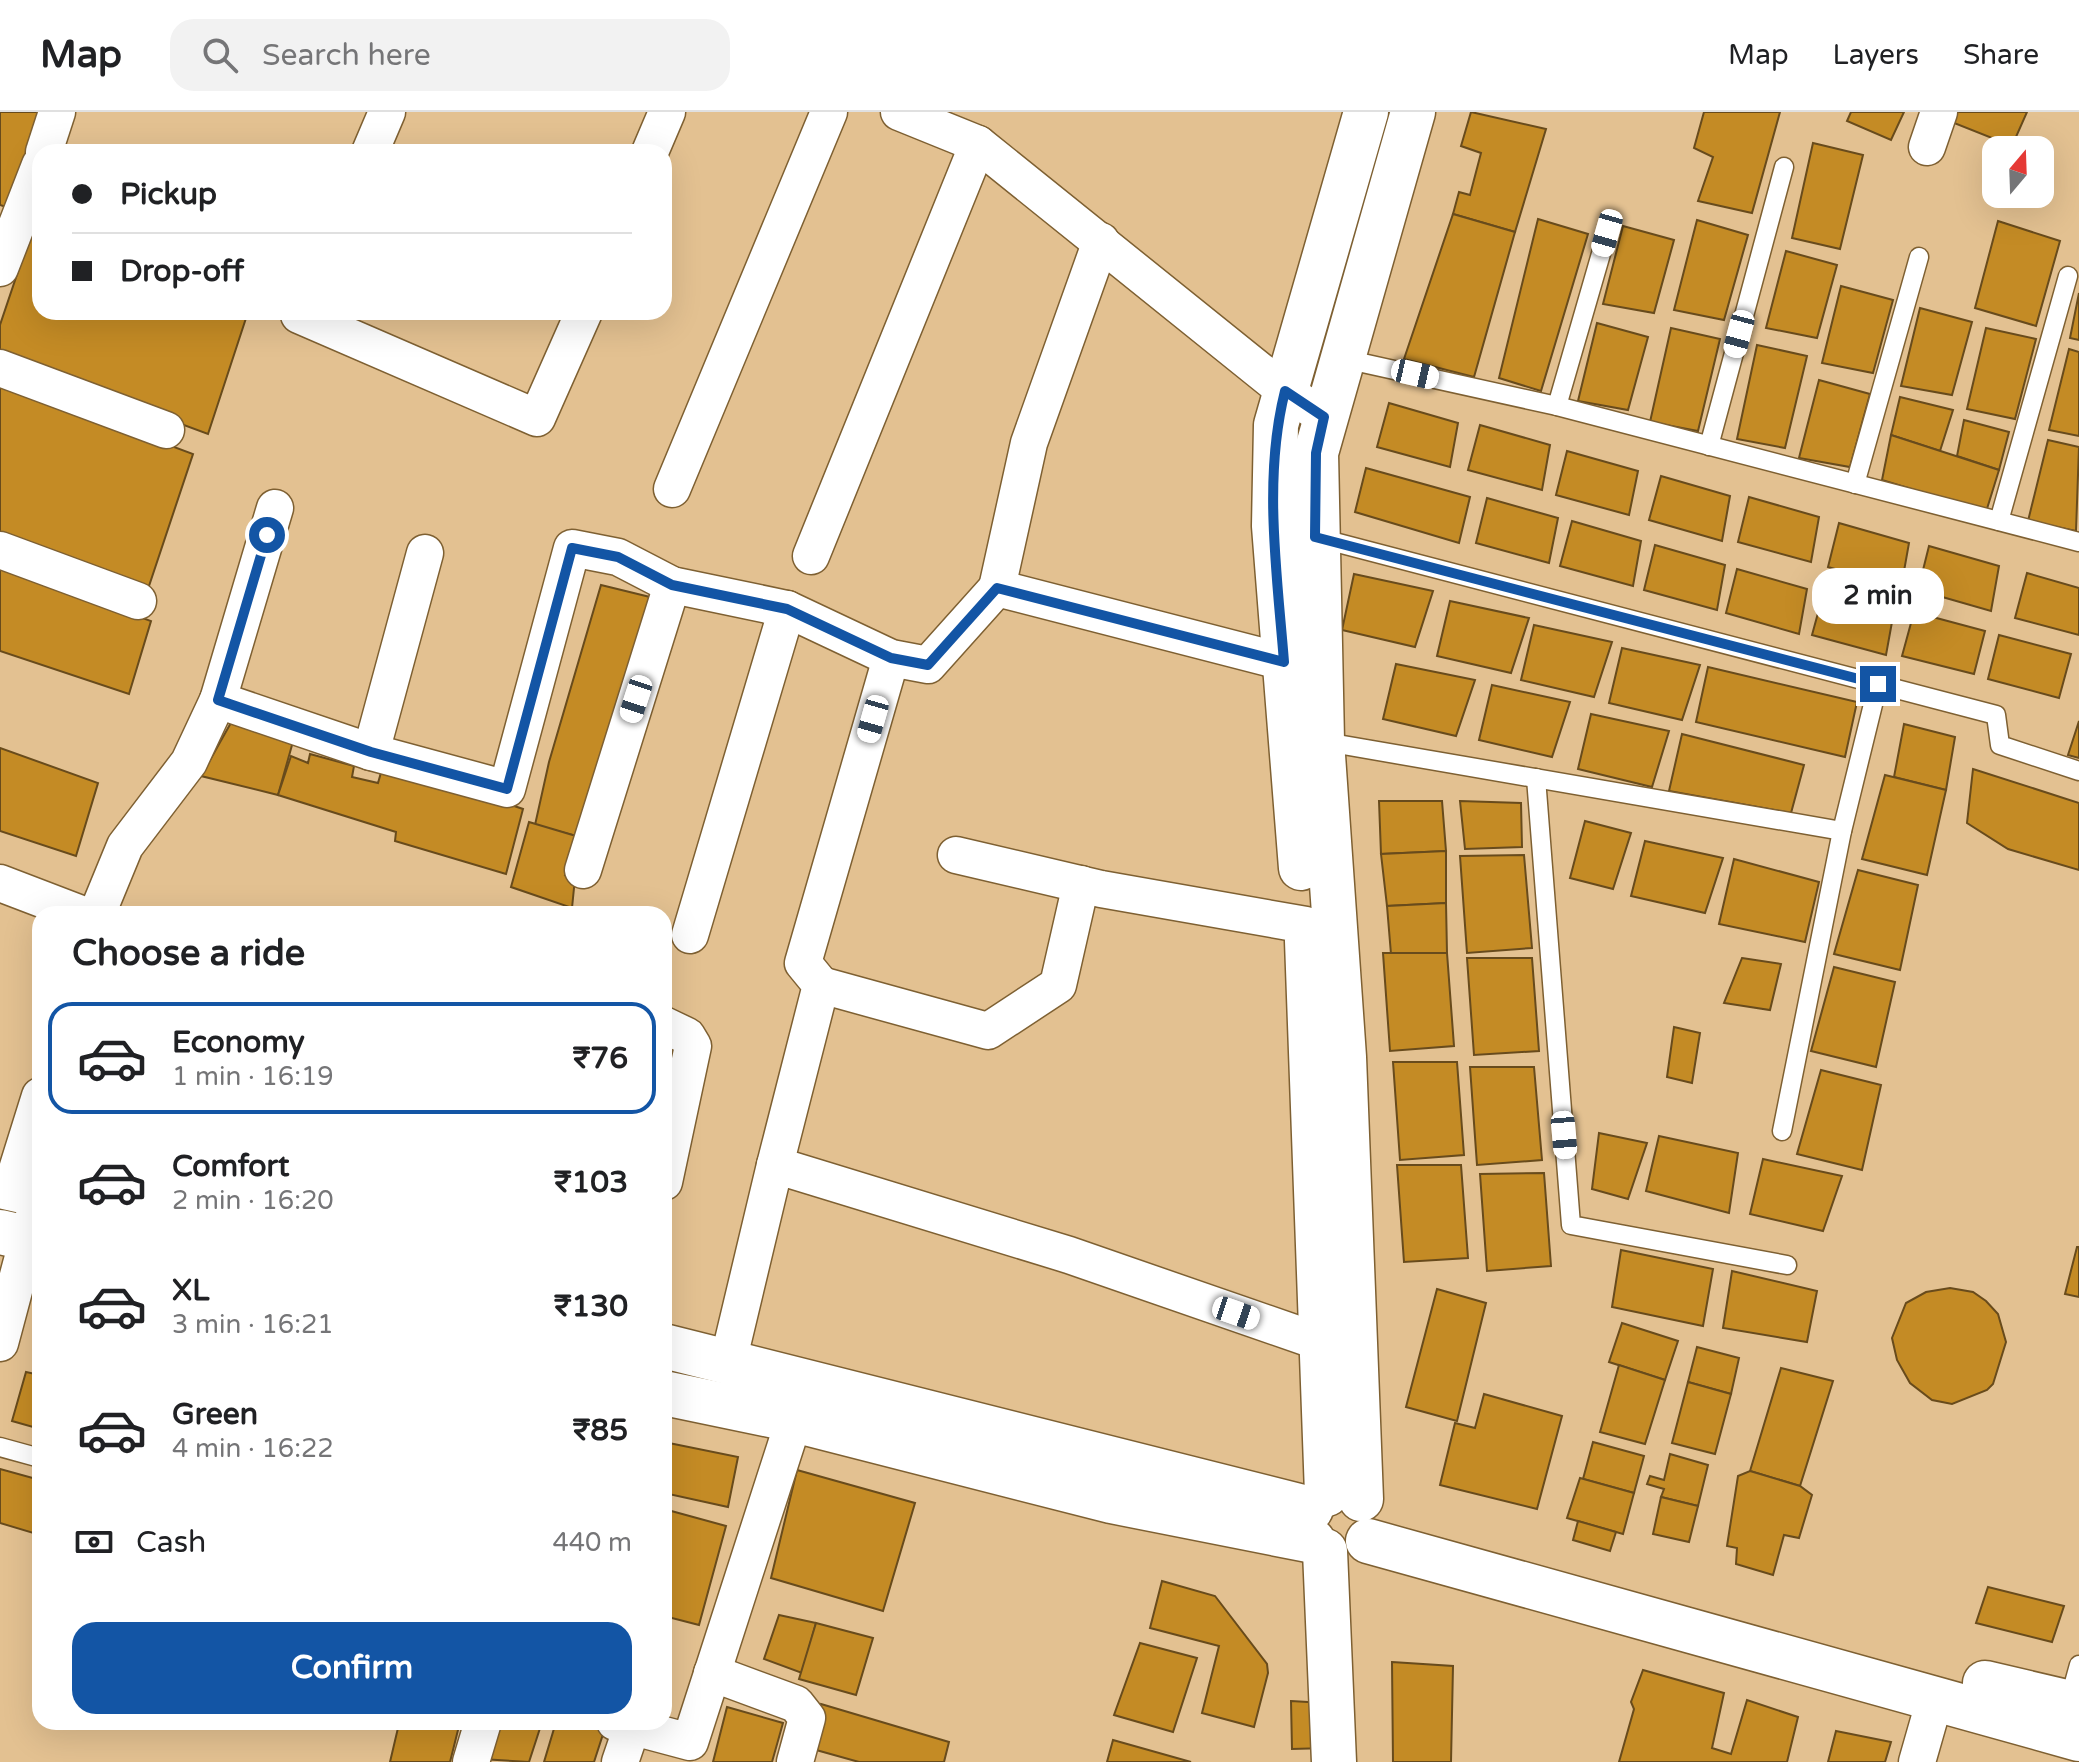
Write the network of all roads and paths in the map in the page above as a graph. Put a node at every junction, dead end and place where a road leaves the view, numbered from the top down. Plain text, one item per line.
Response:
1 (57, 112) edge
2 (387, 112) edge
3 (667, 112) edge
4 (829, 112) edge
5 (899, 112) edge
6 (1366, 112) edge
7 (1413, 112) edge
8 (1939, 112) edge
9 (47, 144) edge
10 (373, 144) edge
11 (653, 144) edge
12 (978, 144) junction
13 (1927, 147) dead end
14 (1784, 167) dead end
15 (25, 200) edge
16 (1607, 233) dead end
17 (1101, 241) junction
18 (1919, 257) dead end
19 (0, 268) edge
20 (2068, 276) dead end
21 (311, 320) edge
22 (580, 320) edge
23 (1340, 358) junction
24 (0, 368) edge
25 (1285, 391) junction
26 (1557, 406) junction
27 (1324, 417) junction
28 (166, 430) dead end
29 (1709, 446) junction
30 (1855, 484) junction
31 (672, 489) dead end
32 (275, 508) dead end
33 (1999, 521) junction
34 (1315, 537) junction
35 (2079, 542) edge
36 (0, 550) edge
37 (425, 553) dead end
38 (811, 556) dead end
39 (672, 585) junction
40 (997, 588) junction
41 (138, 601) dead end
42 (787, 609) junction
43 (891, 658) junction
44 (1284, 662) junction
45 (1878, 684) junction
46 (218, 700) junction
47 (1305, 739) junction
48 (371, 752) junction
49 (2079, 771) edge
50 (1536, 778) junction
51 (1842, 831) junction
52 (956, 855) dead end
53 (583, 870) dead end
54 (0, 883) edge
55 (1081, 884) junction
56 (60, 906) edge
57 (100, 906) edge
58 (1306, 925) junction
59 (690, 935) dead end
60 (821, 985) junction
61 (672, 1029) edge
62 (1782, 1131) dead end
63 (32, 1141) edge
64 (672, 1144) edge
65 (775, 1165) junction
66 (23, 1192) edge
67 (23, 1237) edge
68 (1787, 1265) dead end
69 (1320, 1342) junction
70 (0, 1343) edge
71 (672, 1348) edge
72 (728, 1362) junction
73 (672, 1395) edge
74 (794, 1420) junction
75 (0, 1447) edge
76 (32, 1456) edge
77 (1341, 1525) junction
78 (712, 1673) junction
79 (1935, 1699) junction
80 (2073, 1709) edge
81 (481, 1730) edge
82 (623, 1730) edge
83 (646, 1730) edge
84 (471, 1762) edge
85 (620, 1762) edge
86 (795, 1762) edge
87 (1334, 1762) edge
88 (1363, 1762) edge
89 (1917, 1762) edge

1 - 9 street
2 - 10 street
3 - 11 street
4 - 31 street
5 - 12 street
6 - 25 street
7 - 23 street
8 - 13 street
12 - 17 street
12 - 38 street
14 - 29 lane
15 - 19 street
16 - 26 lane
17 - 25 street
17 - 40 street
18 - 30 lane
20 - 33 lane
21 - 22 street
23 - 26 lane
23 - 27 street
24 - 28 street
25 - 27 street
25 - 44 street
26 - 29 lane
27 - 34 street
29 - 30 lane
30 - 33 lane
32 - 46 street
33 - 35 lane
34 - 45 lane
34 - 47 street
36 - 41 street
37 - 48 street
39 - 42 street
39 - 48 street
39 - 53 street
40 - 43 street
40 - 44 street
42 - 43 street
42 - 59 street
43 - 60 street
44 - 47 street
45 - 49 lane
45 - 51 lane
46 - 48 street
46 - 57 street
47 - 50 lane
47 - 58 street
47 - 77 street
50 - 51 lane
50 - 68 lane
51 - 62 lane
52 - 55 street
54 - 56 street
55 - 58 street
55 - 60 street
58 - 69 street
60 - 65 street
61 - 64 street
63 - 66 street
65 - 69 street
65 - 72 street
66 - 67 street
67 - 70 street
69 - 77 street
71 - 72 street
72 - 77 street
73 - 74 street
74 - 77 street
74 - 78 street
75 - 76 lane
77 - 79 street
77 - 80 street
77 - 87 street
77 - 88 street
78 - 83 street
78 - 86 street
79 - 80 street
79 - 89 street
81 - 84 street
82 - 85 street

